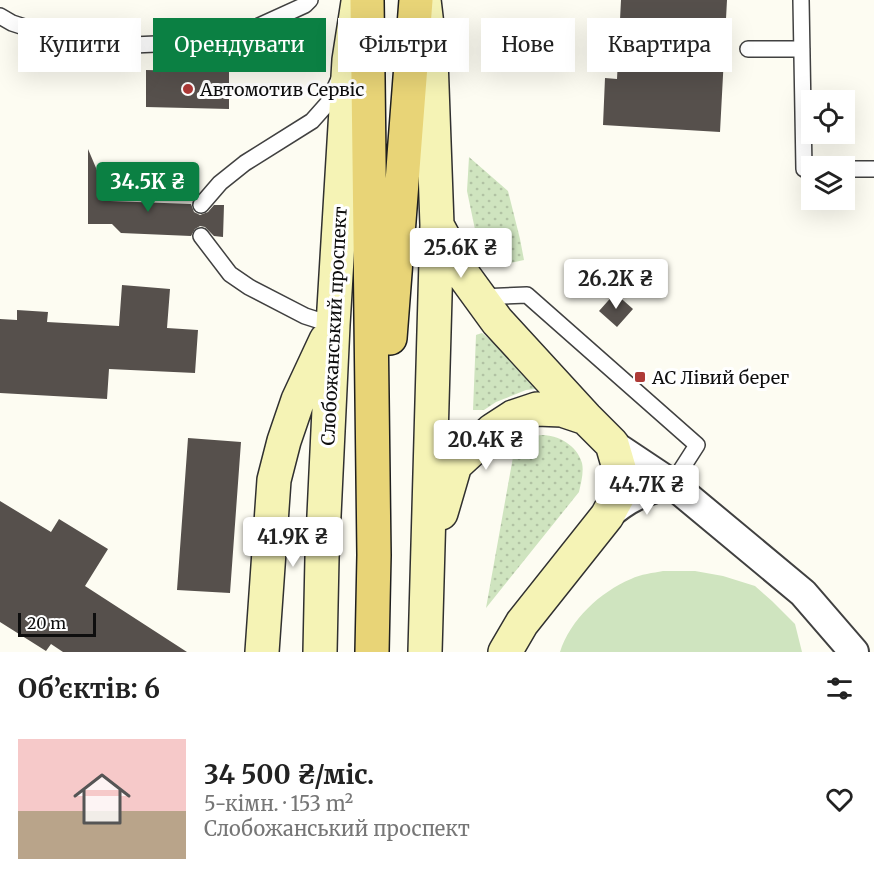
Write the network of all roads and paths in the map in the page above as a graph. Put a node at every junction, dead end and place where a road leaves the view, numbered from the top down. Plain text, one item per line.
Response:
1 (310, 0) edge
2 (358, 0) edge
3 (367, 0) edge
4 (416, 0) edge
5 (424, 0) edge
6 (801, 0) edge
7 (0, 16) edge
8 (355, 18) edge
9 (748, 49) dead end
10 (802, 50) junction
11 (343, 72) edge
12 (348, 72) edge
13 (804, 156) edge
14 (855, 169) edge
15 (874, 169) edge
16 (201, 204) dead end
17 (437, 225) junction
18 (201, 236) dead end
19 (480, 297) junction
20 (333, 325) junction
21 (586, 418) junction
22 (612, 444) junction
23 (274, 480) junction
24 (672, 484) junction
25 (326, 486) junction
26 (607, 516) junction
27 (374, 555) junction
28 (428, 561) junction
29 (262, 652) edge
30 (320, 652) edge
31 (372, 652) edge
32 (425, 652) edge
33 (505, 652) edge
34 (854, 652) edge

1 - 7 lane
2 - 8 main road, Слобожанський проспект
3 - 27 main road, Слобожанський проспект
4 - 27 main road, Слобожанський проспект
5 - 17 main road
6 - 10 lane
9 - 10 lane
10 - 13 lane
11 - 16 lane
12 - 20 main road, Слобожанський проспект
14 - 15 lane
17 - 19 main road
17 - 28 main road
18 - 20 lane
19 - 21 main road
19 - 24 lane
20 - 23 main road
20 - 25 main road, Слобожанський проспект
21 - 22 main road
21 - 28 main road
22 - 24 street
22 - 26 main road
23 - 25 main road
23 - 29 main road
24 - 26 street
24 - 34 street
25 - 30 main road, Слобожанський проспект
26 - 33 main road
27 - 31 main road, Слобожанський проспект
28 - 32 main road

